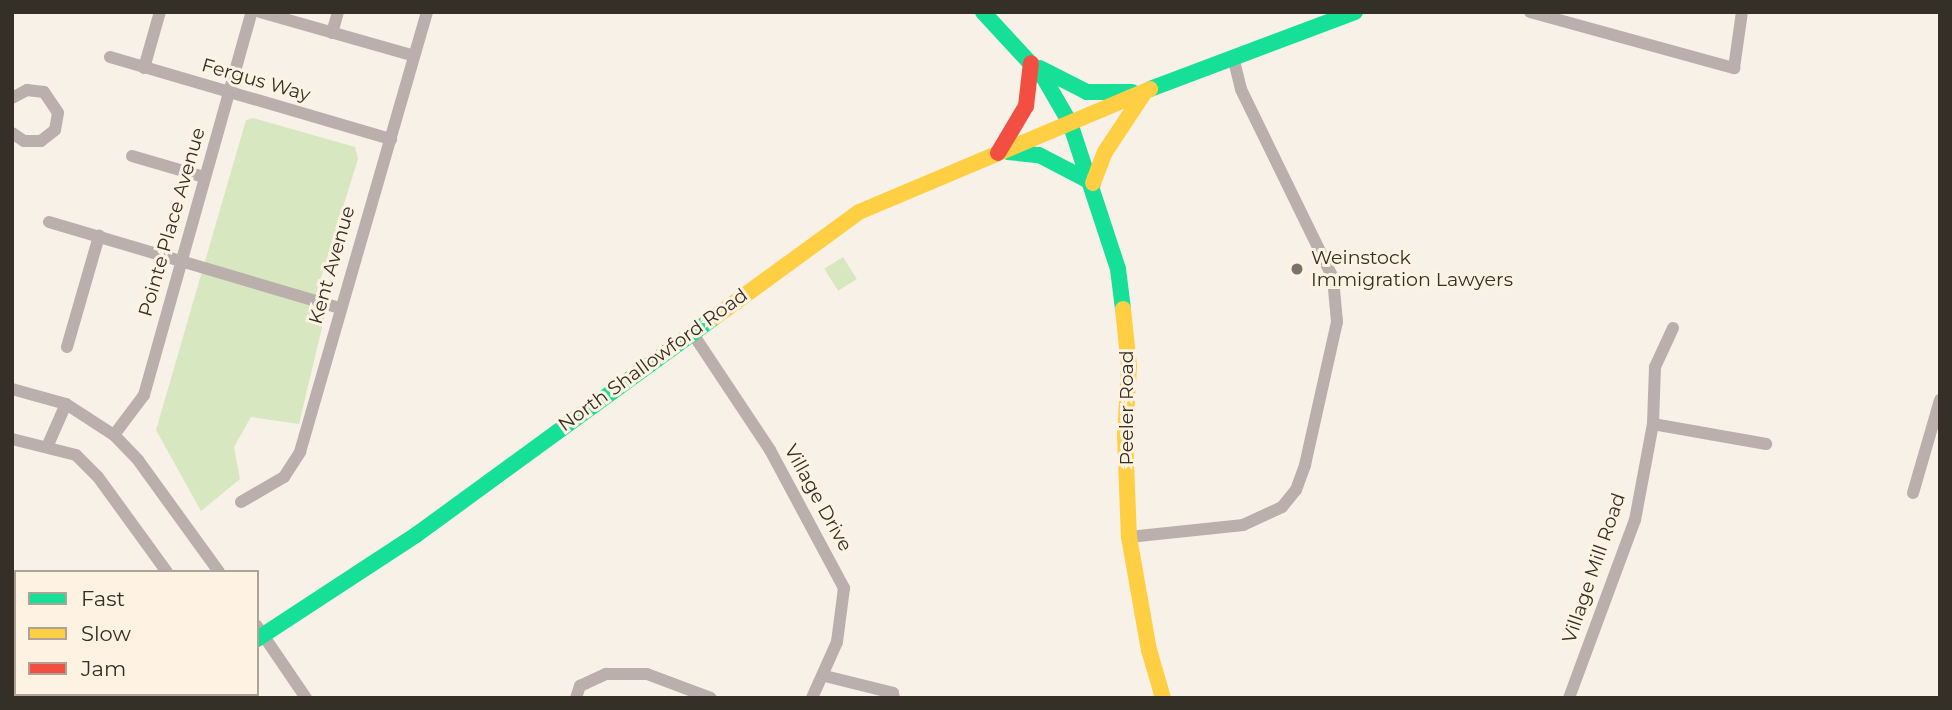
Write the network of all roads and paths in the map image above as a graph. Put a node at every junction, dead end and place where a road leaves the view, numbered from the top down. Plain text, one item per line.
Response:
1 (160, 12) edge
2 (252, 12) edge
3 (260, 12) edge
4 (338, 12) edge
5 (427, 12) edge
6 (983, 12) edge
7 (1355, 12) edge
8 (1530, 12) edge
9 (1742, 12) edge
10 (332, 33) junction
11 (414, 56) junction
12 (110, 57) dead end
13 (1234, 60) junction
14 (1031, 63) junction
15 (144, 68) junction
16 (231, 92) junction
17 (1145, 92) junction
18 (12, 98) edge
19 (1070, 123) junction
20 (12, 133) edge
21 (391, 139) junction
22 (998, 153) junction
23 (132, 156) dead end
24 (204, 177) junction
25 (1093, 183) junction
26 (49, 222) dead end
27 (99, 236) junction
28 (181, 261) junction
29 (340, 308) junction
30 (1673, 328) dead end
31 (691, 331) junction
32 (67, 347) dead end
33 (12, 389) edge
34 (1940, 400) edge
35 (66, 404) junction
36 (1653, 424) junction
37 (114, 435) junction
38 (12, 439) edge
39 (1766, 444) dead end
40 (47, 447) junction
41 (1913, 493) dead end
42 (241, 502) dead end
43 (1129, 537) junction
44 (166, 570) edge
45 (218, 570) edge
46 (259, 633) edge
47 (825, 676) junction
48 (306, 698) edge
49 (576, 698) edge
50 (711, 698) edge
51 (813, 698) edge
52 (894, 698) edge
53 (1163, 698) edge
54 (1569, 698) edge

1 - 15 street
2 - 16 street, Pointe Place Avenue
3 - 10 street
4 - 10 street
5 - 11 street, Kent Avenue
6 - 14 street
7 - 13 street, North Shallowford Road
8 - 9 street
10 - 11 street
11 - 21 street, Kent Avenue
12 - 15 street, Fergus Way
13 - 17 street, North Shallowford Road
13 - 43 street
14 - 17 street
14 - 19 street, Peeler Road
14 - 22 street
15 - 16 street, Fergus Way
16 - 21 street, Fergus Way
16 - 24 street, Pointe Place Avenue
17 - 19 street, North Shallowford Road
17 - 25 street
18 - 20 street
19 - 22 street, North Shallowford Road
19 - 25 street, Peeler Road
21 - 29 street, Kent Avenue
22 - 25 street
22 - 31 street, North Shallowford Road
23 - 24 street
24 - 28 street, Pointe Place Avenue
25 - 43 street, Peeler Road
26 - 27 street
27 - 28 street
27 - 32 street
28 - 29 street
28 - 37 street, Pointe Place Avenue
29 - 42 street, Kent Avenue
30 - 36 street, Village Mill Road
31 - 46 street, North Shallowford Road
31 - 47 street, Village Drive
33 - 35 street
34 - 41 street
35 - 37 street
35 - 40 street
36 - 39 street
36 - 54 street, Village Mill Road
37 - 45 street
38 - 40 street
40 - 44 street
43 - 53 street, Peeler Road
46 - 48 street
47 - 51 street, Village Drive
47 - 52 street
49 - 50 street

